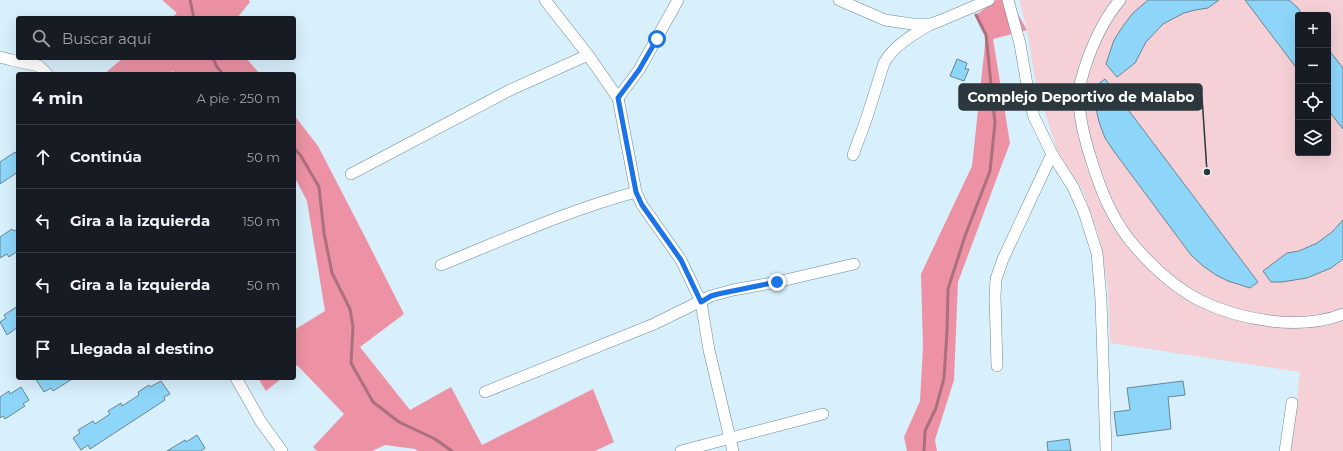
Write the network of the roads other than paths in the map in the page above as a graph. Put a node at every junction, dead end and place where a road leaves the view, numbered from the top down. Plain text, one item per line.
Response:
1 (545, 0) edge
2 (678, 0) edge
3 (839, 0) edge
4 (989, 0) edge
5 (1008, 0) edge
6 (1120, 0) edge
7 (931, 24) junction
8 (588, 54) junction
9 (0, 57) edge
10 (45, 72) edge
11 (618, 98) junction
12 (1052, 154) junction
13 (853, 155) dead end
14 (351, 174) dead end
15 (636, 192) junction
16 (854, 264) dead end
17 (441, 266) dead end
18 (701, 302) junction
19 (1343, 314) edge
20 (997, 366) dead end
21 (237, 380) edge
22 (485, 392) dead end
23 (1292, 403) dead end
24 (823, 414) dead end
25 (730, 439) junction
26 (282, 451) edge
27 (680, 451) edge
28 (733, 451) edge
29 (1106, 451) edge
30 (1285, 451) edge

1 - 8 street
2 - 11 street
3 - 7 street
4 - 7 street
5 - 12 street
6 - 19 street
7 - 13 street
8 - 11 street
8 - 14 street
9 - 10 street
11 - 15 street
12 - 20 street
12 - 29 street
15 - 17 street
15 - 18 street
16 - 18 street
18 - 22 street
18 - 25 street
21 - 26 street
23 - 30 street
24 - 25 street
25 - 27 street
25 - 28 street

